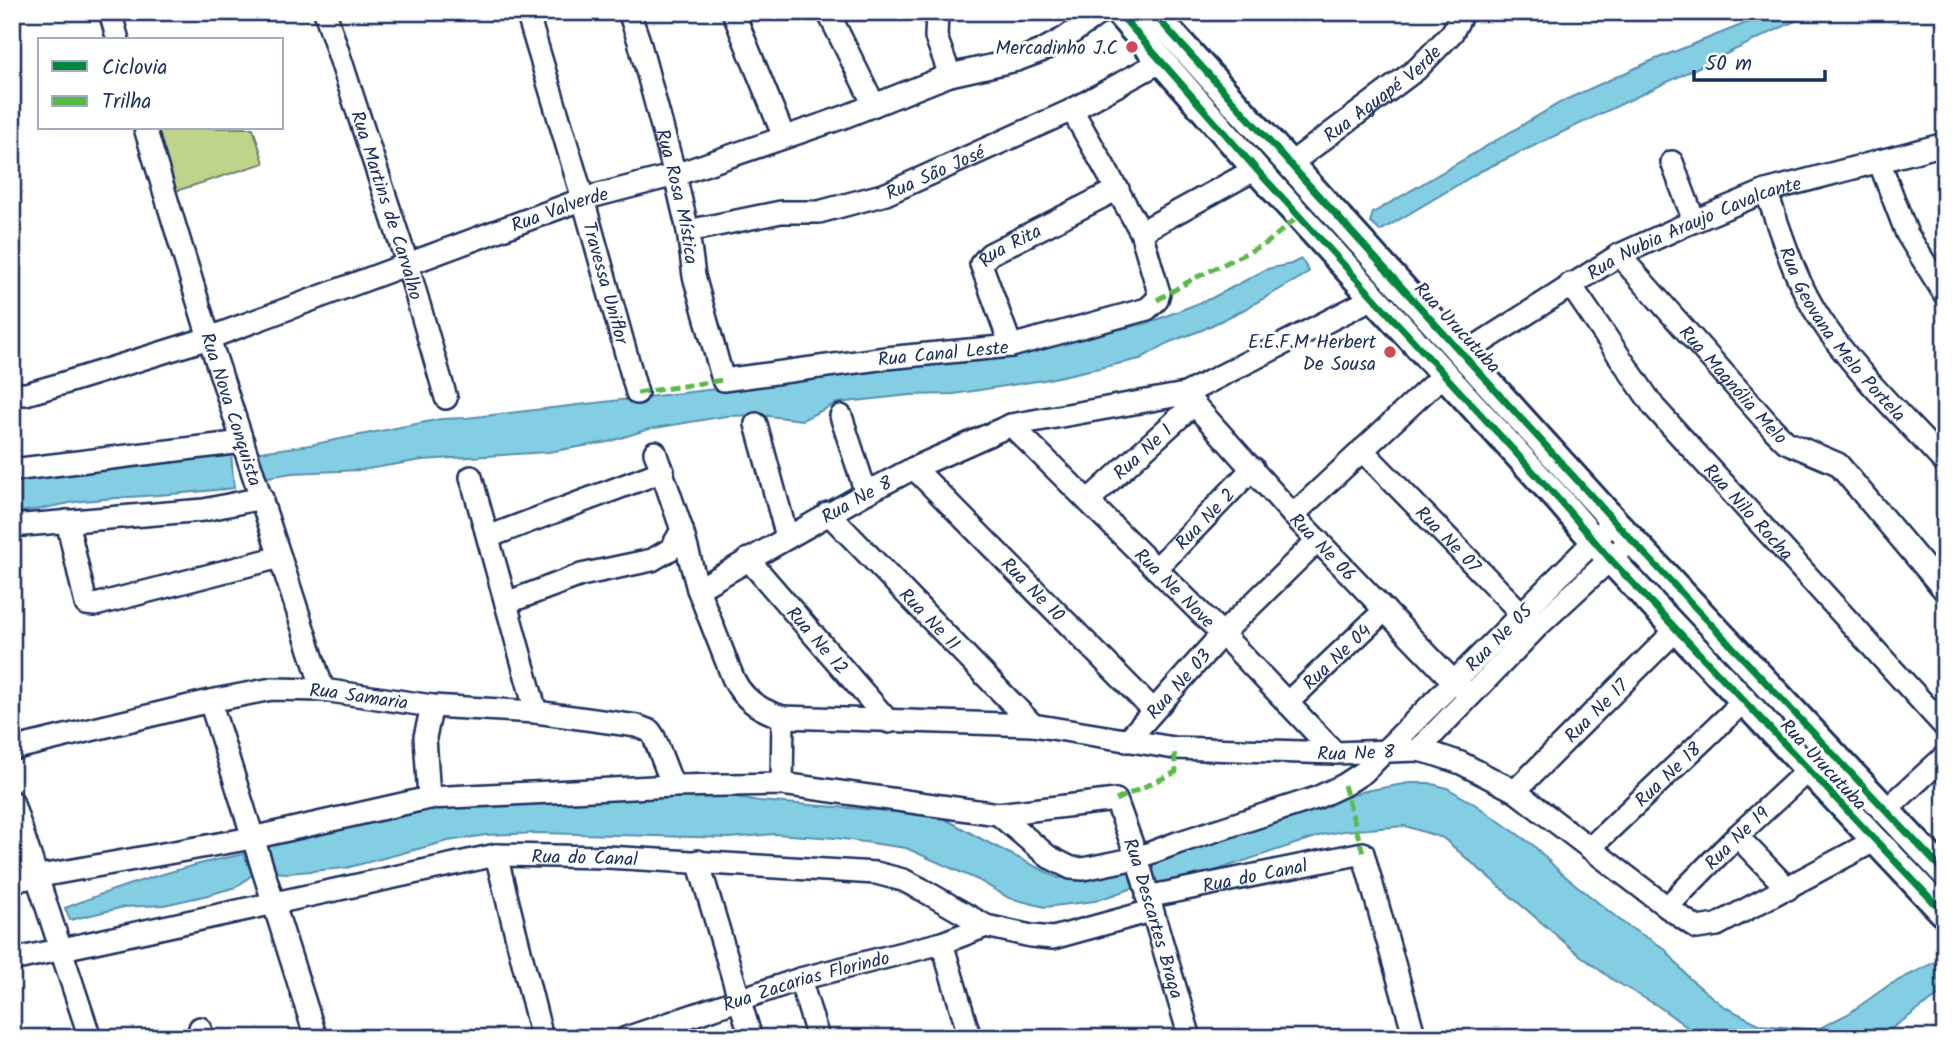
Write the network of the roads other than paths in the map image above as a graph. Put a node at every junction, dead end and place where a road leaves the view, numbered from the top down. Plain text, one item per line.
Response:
1 (110, 12) edge
2 (325, 12) edge
3 (527, 12) edge
4 (629, 12) edge
5 (733, 12) edge
6 (828, 12) edge
7 (937, 12) edge
8 (1101, 12) edge
9 (1118, 12) edge
10 (1152, 12) edge
11 (1463, 12) edge
12 (117, 38) edge
13 (1162, 61) junction
14 (950, 75) junction
15 (874, 105) junction
16 (1072, 110) junction
17 (146, 130) edge
18 (784, 137) junction
19 (1945, 144) edge
20 (1879, 161) junction
21 (1672, 162) dead end
22 (1290, 164) junction
23 (1256, 169) junction
24 (675, 175) junction
25 (1118, 189) junction
26 (1766, 191) junction
27 (583, 199) junction
28 (1694, 221) junction
29 (688, 231) junction
30 (1141, 232) junction
31 (1619, 256) junction
32 (407, 263) junction
33 (1570, 284) junction
34 (1941, 290) edge
35 (1373, 298) junction
36 (209, 338) junction
37 (1012, 346) junction
38 (1462, 355) junction
39 (1443, 375) junction
40 (723, 380) joint
41 (637, 393) dead end
42 (12, 394) edge
43 (446, 398) dead end
44 (1189, 399) junction
45 (841, 416) dead end
46 (756, 424) dead end
47 (1011, 425) junction
48 (243, 442) junction
49 (1362, 450) junction
50 (1945, 463) edge
51 (914, 468) junction
52 (1253, 468) junction
53 (12, 470) edge
54 (471, 477) dead end
55 (866, 493) junction
56 (262, 498) junction
57 (1089, 500) junction
58 (828, 513) junction
59 (1293, 514) junction
60 (67, 521) junction
61 (12, 526) edge
62 (682, 530) junction
63 (1623, 530) junction
64 (488, 537) junction
65 (787, 537) junction
66 (1318, 540) junction
67 (1602, 551) junction
68 (280, 557) junction
69 (748, 559) junction
70 (1156, 569) junction
71 (698, 589) junction
72 (1945, 591) edge
73 (506, 603) junction
74 (1384, 610) junction
75 (1521, 613) junction
76 (1538, 626) junction
77 (1677, 629) junction
78 (1222, 634) junction
79 (1462, 688) junction
80 (323, 690) junction
81 (210, 701) junction
82 (1744, 702) junction
83 (1287, 703) junction
84 (432, 706) junction
85 (1153, 710) junction
86 (536, 712) junction
87 (775, 715) junction
88 (889, 722) junction
89 (1033, 725) junction
90 (1945, 727) edge
91 (1127, 741) junction
92 (12, 749) edge
93 (1418, 750) junction
94 (1383, 752) junction
95 (1335, 753) junction
96 (1945, 756) edge
97 (1808, 770) junction
98 (782, 784) junction
99 (673, 786) junction
100 (1515, 791) junction
101 (429, 798) junction
102 (12, 801) edge
103 (1885, 811) junction
104 (998, 814) junction
105 (1737, 836) junction
106 (252, 838) junction
107 (1874, 841) junction
108 (1590, 848) junction
109 (496, 855) junction
110 (1137, 858) junction
111 (698, 861) junction
112 (1945, 873) edge
113 (37, 877) junction
114 (12, 881) edge
115 (1788, 889) junction
116 (273, 902) junction
117 (1149, 904) junction
118 (1667, 907) junction
119 (1945, 914) edge
120 (986, 926) junction
121 (942, 943) junction
122 (61, 947) junction
123 (12, 960) edge
124 (800, 979) junction
125 (739, 999) junction
126 (90, 1038) edge
127 (316, 1038) edge
128 (542, 1038) edge
129 (625, 1038) edge
130 (751, 1038) edge
131 (818, 1038) edge
132 (970, 1038) edge
133 (1190, 1038) edge
134 (1415, 1038) edge

1 - 12 street
2 - 32 street, Rua Martins de Carvalho
3 - 27 street, Travessa Uniflor
4 - 24 street, Rua Rosa Mística
5 - 18 street
6 - 15 street
7 - 14 street
8 - 14 street, Rua Valverde
9 - 13 street, Rua Urucutuba
10 - 22 street, Rua Urucutuba
11 - 22 street, Rua Aguapé Verde
13 - 16 street, Rua São José
13 - 23 street, Rua Urucutuba
14 - 15 street, Rua Valverde
15 - 18 street, Rua Valverde
16 - 25 street
16 - 29 street, Rua São José
17 - 36 street, Rua Nova Conquista
18 - 24 street, Rua Valverde
19 - 20 street, Rua Nubia Araujo Cavalcante
20 - 26 street, Rua Nubia Araujo Cavalcante
20 - 34 street
21 - 28 street
22 - 38 street, Rua Urucutuba
23 - 30 street
23 - 35 street, Rua Urucutuba
24 - 27 street, Rua Valverde
24 - 29 street, Rua Rosa Mística
25 - 30 street
25 - 37 street, Rua Rita
26 - 28 street, Rua Nubia Araujo Cavalcante
26 - 50 street, Rua Geovana Melo Portela
27 - 32 street, Rua Valverde
27 - 41 street, Travessa Uniflor
28 - 31 street, Rua Nubia Araujo Cavalcante
29 - 40 street, Rua Rosa Mística
30 - 37 street, Rua Canal Leste
31 - 33 street, Rua Nubia Araujo Cavalcante
31 - 72 street, Rua Magnólia Melo
32 - 36 street, Rua Valverde
32 - 43 street, Rua Martins de Carvalho
33 - 38 street, Rua Nubia Araujo Cavalcante
33 - 90 street, Rua Nilo Rocha
35 - 39 street, Rua Urucutuba
35 - 44 street, Rua Ne 8
36 - 42 street, Rua Valverde
36 - 48 street, Rua Nova Conquista
37 - 40 street, Rua Canal Leste
38 - 63 street, Rua Urucutuba
39 - 49 street
39 - 67 street, Rua Urucutuba
44 - 47 street, Rua Ne 8
44 - 52 street, Rua Ne 06
44 - 57 street, Rua Ne 1
45 - 55 street
46 - 65 street
47 - 51 street, Rua Ne 8
47 - 57 street, Rua Ne Nove
48 - 53 street
48 - 56 street, Rua Nova Conquista
49 - 59 street
49 - 75 street, Rua Ne 07
51 - 55 street, Rua Ne 8
51 - 85 street, Rua Ne 10
52 - 59 street, Rua Ne 06
52 - 70 street, Rua Ne 2
54 - 64 street
55 - 58 street, Rua Ne 8
56 - 60 street
56 - 68 street, Rua Nova Conquista
57 - 70 street, Rua Ne Nove
58 - 65 street, Rua Ne 8
58 - 89 street, Rua Ne 11
59 - 66 street, Rua Ne 06
60 - 61 street
60 - 68 street
62 - 64 street
62 - 71 street
62 - 73 street
63 - 67 street, Rua Ne 05
63 - 103 street, Rua Urucutuba
64 - 73 street
65 - 69 street, Rua Ne 8
66 - 74 street, Rua Ne 06
66 - 78 street, Rua Ne 03
67 - 75 street, Rua Ne 05
67 - 76 street, Rua Ne 05
67 - 77 street, Rua Urucutuba
68 - 80 street, Rua Nova Conquista
69 - 71 street, Rua Ne 8
69 - 88 street, Rua Ne 12
70 - 78 street, Rua Ne Nove
71 - 87 street
73 - 86 street
74 - 79 street, Rua Ne 06
74 - 83 street, Rua Ne 04
75 - 76 street, Rua Ne 07
75 - 79 street, Rua Ne 05
76 - 79 street, Rua Ne 05
77 - 82 street, Rua Urucutuba
77 - 100 street, Rua Ne 17
78 - 83 street, Rua Ne Nove
78 - 85 street, Rua Ne 03
79 - 93 street, Rua Ne 05
79 - 94 street, Rua Ne 05
80 - 81 street, Rua Samaria
80 - 84 street, Rua Samaria
81 - 92 street, Rua Samaria
81 - 106 street
82 - 97 street, Rua Urucutuba
82 - 108 street, Rua Ne 18
83 - 95 street, Rua Ne Nove
84 - 86 street, Rua Samaria
84 - 101 street
85 - 91 street, Rua Ne 03
86 - 99 street, Rua Samaria
87 - 88 street, Rua Ne 8
87 - 98 street
88 - 89 street, Rua Ne 8
89 - 91 street, Rua Ne 8
91 - 95 street, Rua Ne 8
93 - 94 street, Rua Ne 8
93 - 100 street, Rua Ne 8
94 - 95 street, Rua Ne 8
94 - 110 street, Rua Ne 05
96 - 103 street
97 - 105 street, Rua Ne 19
97 - 107 street, Rua Urucutuba
98 - 99 street
98 - 104 street
99 - 101 street
100 - 108 street, Rua Ne 8
101 - 106 street
102 - 113 street
103 - 112 street, Rua Urucutuba
104 - 110 street, Rua Ne 05
104 - 110 street, Rua Descartes Braga
105 - 115 street
105 - 118 street, Rua Ne 19
106 - 113 street
106 - 116 street
107 - 115 street, Rua Ne 8
107 - 119 street, Rua Urucutuba
108 - 118 street, Rua Ne 8
109 - 111 street, Rua do Canal
109 - 116 street, Rua do Canal
109 - 128 street
110 - 117 street, Rua Descartes Braga
111 - 120 street, Rua do Canal
111 - 125 street
113 - 114 street
113 - 122 street
115 - 118 street, Rua Ne 8
116 - 122 street, Rua do Canal
116 - 127 street
117 - 120 street, Rua do Canal
117 - 133 street, Rua Descartes Braga
117 - 134 street, Rua do Canal
120 - 121 street, Rua Zacarias Florindo
121 - 124 street, Rua Zacarias Florindo
121 - 132 street
122 - 123 street, Rua do Canal
122 - 126 street
124 - 125 street, Rua Zacarias Florindo
124 - 131 street
125 - 129 street, Rua Zacarias Florindo
125 - 130 street

